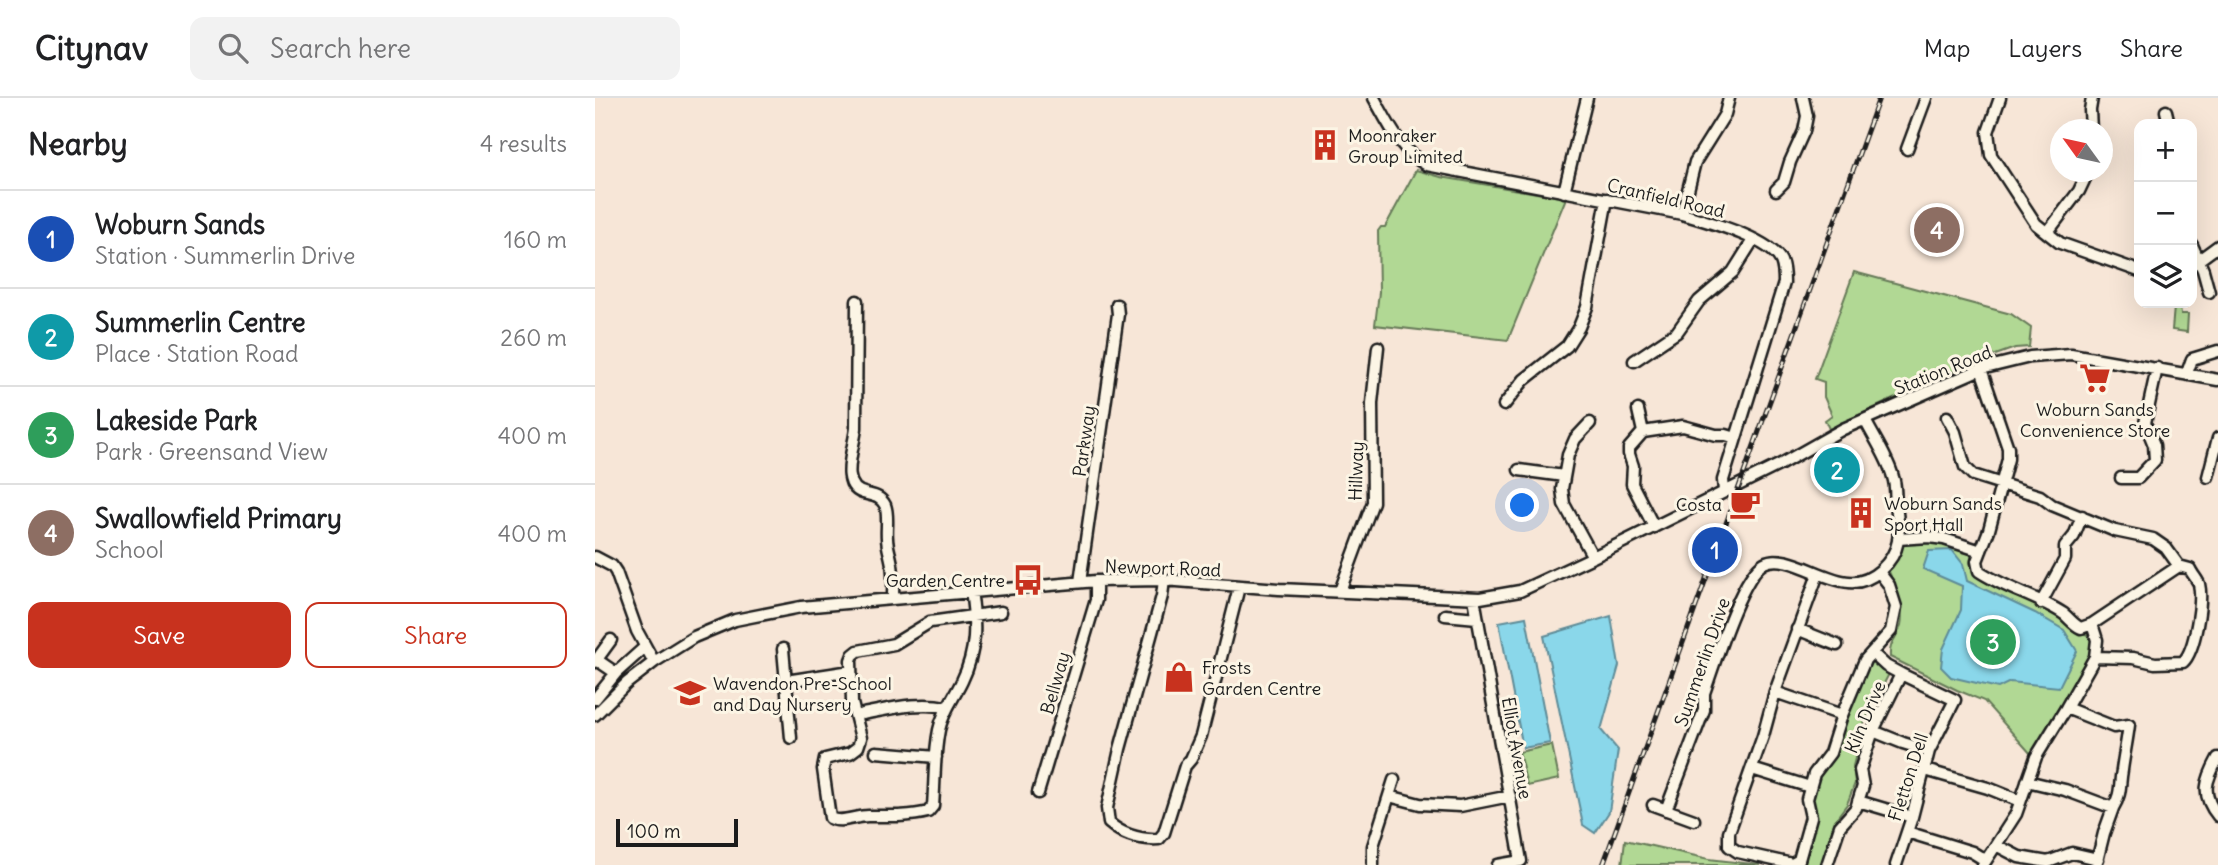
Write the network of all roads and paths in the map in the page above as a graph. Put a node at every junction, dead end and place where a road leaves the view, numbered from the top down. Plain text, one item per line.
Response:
1 (1374, 98) edge
2 (1587, 98) edge
3 (1729, 98) edge
4 (1803, 98) edge
5 (1926, 98) edge
6 (2000, 98) edge
7 (2092, 98) edge
8 (2166, 111) dead end
9 (2090, 119) edge
10 (2168, 119) edge
11 (1907, 149) dead end
12 (2083, 182) edge
13 (1776, 190) dead end
14 (1564, 192) junction
15 (1607, 199) junction
16 (1682, 214) junction
17 (2046, 233) junction
18 (1753, 240) junction
19 (2218, 246) edge
20 (2197, 262) edge
21 (2197, 267) edge
22 (2134, 269) edge
23 (2209, 292) dead end
24 (857, 301) dead end
25 (1117, 305) dead end
26 (1378, 347) dead end
27 (2218, 351) edge
28 (1634, 361) dead end
29 (2157, 368) junction
30 (1981, 369) junction
31 (2187, 373) junction
32 (2218, 380) edge
33 (1504, 405) dead end
34 (1638, 410) dead end
35 (1947, 417) dead end
36 (1865, 420) junction
37 (1590, 423) dead end
38 (1643, 432) junction
39 (1736, 438) junction
40 (2218, 438) edge
41 (1520, 470) dead end
42 (1564, 477) junction
43 (2208, 477) dead end
44 (2121, 478) dead end
45 (1738, 484) joint
46 (2001, 485) junction
47 (1724, 491) junction
48 (2082, 516) junction
49 (1654, 527) junction
50 (1898, 539) junction
51 (1981, 551) junction
52 (595, 557) edge
53 (1593, 557) junction
54 (2179, 566) junction
55 (1879, 572) junction
56 (1818, 574) junction
57 (1164, 580) junction
58 (1097, 581) junction
59 (1080, 582) junction
60 (1239, 587) junction
61 (971, 591) junction
62 (1340, 591) junction
63 (893, 598) junction
64 (1474, 598) junction
65 (2041, 603) junction
66 (1001, 612) dead end
67 (974, 615) junction
68 (1445, 615) dead end
69 (1477, 618) junction
70 (2092, 624) junction
71 (1797, 629) junction
72 (611, 640) dead end
73 (1837, 645) dead end
74 (645, 648) junction
75 (782, 649) dead end
76 (1872, 653) junction
77 (2095, 657) junction
78 (596, 661) edge
79 (654, 662) junction
80 (851, 671) junction
81 (616, 673) junction
82 (1901, 674) junction
83 (786, 681) junction
84 (1775, 692) junction
85 (595, 699) edge
86 (1955, 700) joint
87 (946, 707) junction
88 (2066, 708) junction
89 (863, 714) dead end
90 (595, 715) edge
91 (1842, 715) junction
92 (1873, 731) junction
93 (791, 738) dead end
94 (858, 747) junction
95 (1929, 751) junction
96 (936, 757) junction
97 (2218, 758) edge
98 (1752, 769) junction
99 (1925, 770) junction
100 (1394, 780) dead end
101 (2027, 781) junction
102 (1810, 787) junction
103 (1038, 793) dead end
104 (1389, 796) junction
105 (1510, 796) junction
106 (1858, 801) junction
107 (2020, 801) junction
108 (1653, 805) dead end
109 (2113, 808) junction
110 (1665, 810) junction
111 (2218, 816) edge
112 (1912, 817) junction
113 (1693, 820) dead end
114 (1907, 832) junction
115 (1996, 845) junction
116 (1984, 862) edge
117 (2097, 862) edge
118 (1373, 865) edge
119 (1498, 865) edge
120 (1827, 865) edge
121 (1896, 865) edge

1 - 14 street, Cranfield Road
2 - 14 street
3 - 16 street
4 - 13 street
5 - 11 street
6 - 17 street
7 - 9 street
8 - 10 street
12 - 17 street
14 - 15 street, Cranfield Road
15 - 16 street, Cranfield Road
15 - 33 street
16 - 18 street, Cranfield Road
17 - 22 street
18 - 28 street
18 - 39 street, Cranfield Road
19 - 20 street
21 - 23 street
24 - 63 street
25 - 59 street, Parkway
26 - 62 street, Hillway
27 - 31 street
29 - 30 street, Station Road
29 - 31 street, Station Road
29 - 44 street
30 - 36 street, Station Road
30 - 46 street
31 - 32 street, Station Road
34 - 38 street
35 - 46 street
36 - 45 street, Station Road
36 - 50 street
37 - 42 street
38 - 39 street
38 - 49 street
39 - 47 street, Cranfield Road
40 - 43 street
41 - 42 street
42 - 53 street
45 - 47 street, Newport Road
46 - 48 street
46 - 51 street
47 - 49 street, Newport Road
48 - 54 street
48 - 65 street
49 - 53 street, Newport Road
50 - 51 street
50 - 55 street
51 - 65 street
52 - 74 street
53 - 64 street, Newport Road
54 - 70 street
54 - 77 street
55 - 56 street, Summerlin Drive
55 - 76 street
56 - 71 street
56 - 110 street, Summerlin Drive
57 - 58 street, Newport Road
57 - 60 street, Newport Road
57 - 60 street
58 - 59 street, Newport Road
58 - 103 street, Bellway
59 - 61 street, Newport Road
60 - 62 street, Newport Road
61 - 63 street, Newport Road
61 - 67 street
62 - 64 street, Newport Road
63 - 79 street, Newport Road
64 - 69 street, Elliot Avenue
65 - 70 street
66 - 67 street
67 - 80 street
67 - 87 street
68 - 69 street
69 - 105 street, Elliot Avenue
70 - 77 street
71 - 73 street
71 - 84 street
72 - 78 street
74 - 79 street
74 - 81 street
75 - 83 street
76 - 82 street
76 - 91 street
77 - 88 street
78 - 81 street
79 - 90 street, Newport Road
80 - 83 street
80 - 94 street
81 - 85 street
82 - 86 street, Kiln Drive
82 - 92 street, Kiln Drive
83 - 93 street
84 - 91 street
84 - 98 street
86 - 95 street, Fletton Dell
87 - 89 street
87 - 96 street
88 - 101 street
88 - 109 street
91 - 102 street
92 - 95 street
92 - 106 street, Kiln Drive
94 - 96 street
94 - 96 street
95 - 99 street, Fletton Dell
97 - 111 street
98 - 102 street
98 - 102 street
99 - 107 street
99 - 112 street, Fletton Dell
100 - 104 street
101 - 107 street
101 - 109 street
104 - 105 street
104 - 118 street
105 - 119 street, Elliot Avenue
106 - 112 street
106 - 120 street, Kiln Drive
107 - 115 street
108 - 110 street
109 - 117 street
110 - 113 street
112 - 114 street, Fletton Dell
114 - 116 street
114 - 121 street, Fletton Dell
115 - 116 street
115 - 117 street

